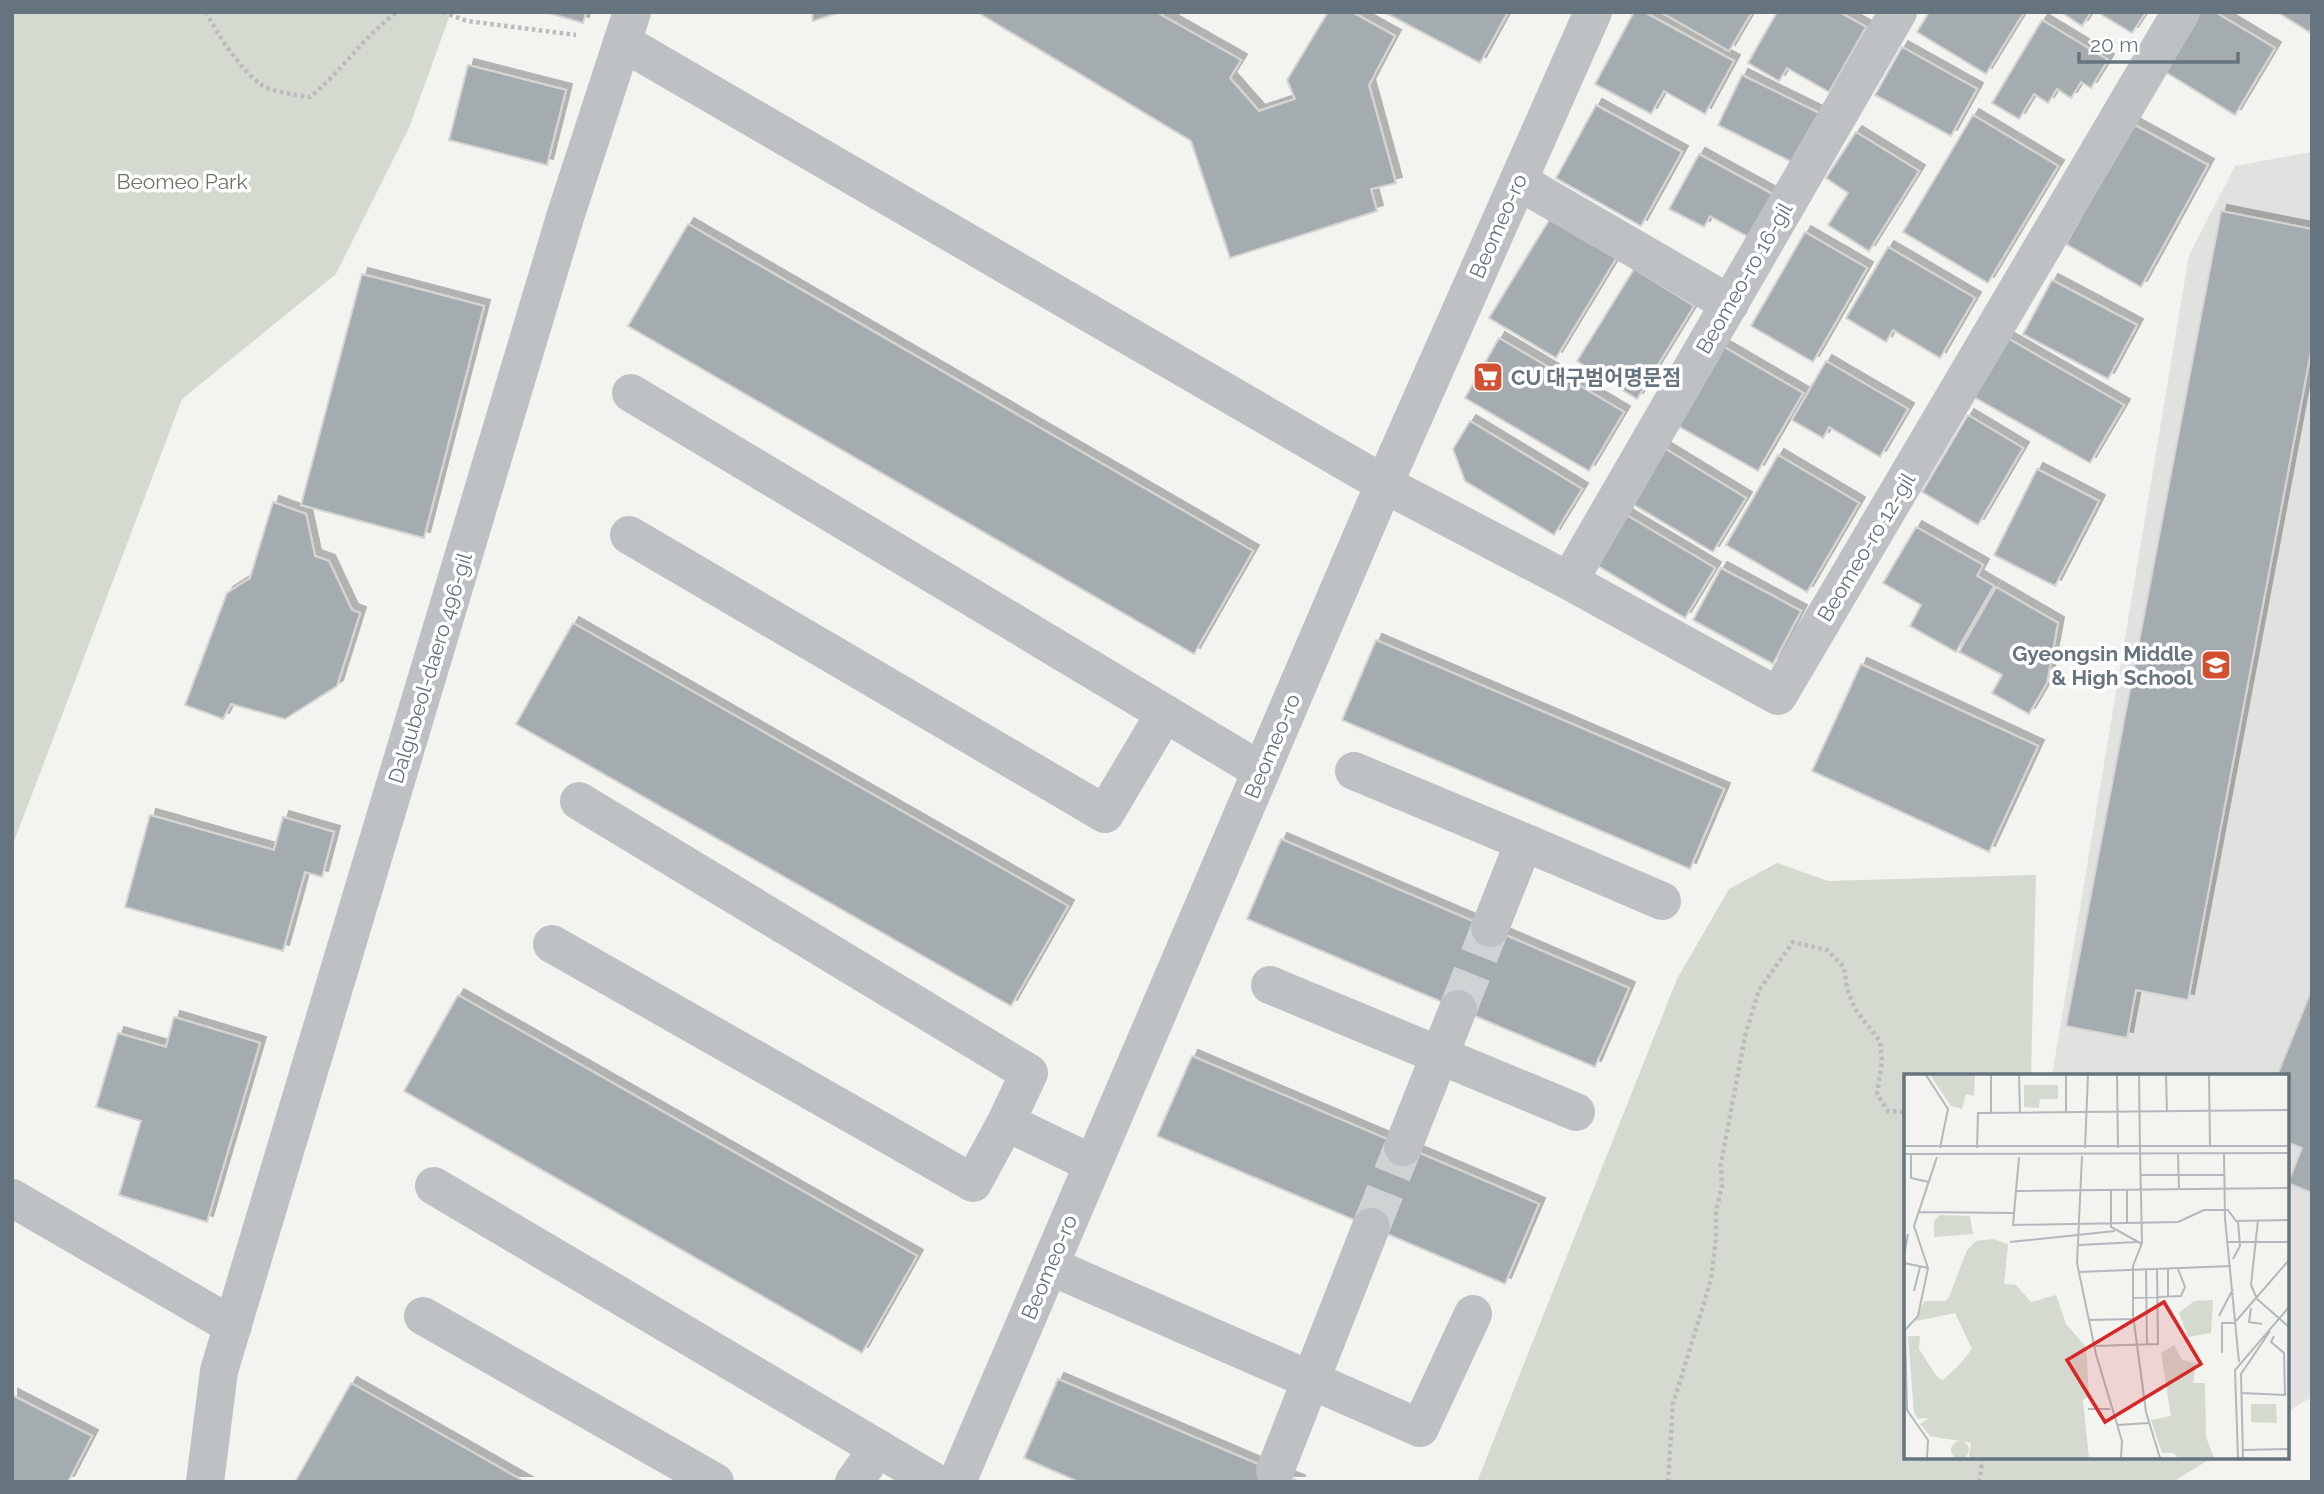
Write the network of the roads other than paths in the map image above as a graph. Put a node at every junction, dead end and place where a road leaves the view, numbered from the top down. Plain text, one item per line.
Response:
1 (1593, 12) edge
2 (1898, 12) edge
3 (2181, 12) edge
4 (627, 27) edge
5 (1518, 181) junction
6 (1730, 304) junction
7 (631, 393) dead end
8 (1384, 484) junction
9 (629, 535) dead end
10 (1569, 581) junction
11 (1164, 713) junction
12 (1261, 771) junction
13 (1354, 771) dead end
14 (579, 801) dead end
15 (1524, 842) junction
16 (1662, 901) dead end
17 (1490, 928) tunnel mouth
18 (552, 944) dead end
19 (1270, 985) dead end
20 (1458, 1009) tunnel mouth
21 (1440, 1054) junction
22 (1576, 1112) dead end
23 (1006, 1122) junction
24 (1403, 1147) tunnel mouth
25 (1093, 1164) junction
26 (434, 1186) dead end
27 (12, 1198) edge
28 (1371, 1227) tunnel mouth
29 (1049, 1266) junction
30 (1473, 1314) dead end
31 (424, 1316) dead end
32 (233, 1326) junction
33 (1311, 1380) junction
34 (878, 1448) junction
35 (1275, 1471) dead end
36 (205, 1482) edge
37 (715, 1482) edge
38 (854, 1482) edge
39 (935, 1482) edge
40 (957, 1482) edge

1 - 5 street, Beomeo-ro
2 - 6 street, Beomeo-ro 16-gil
3 - 10 street, Beomeo-ro 12-gil
4 - 8 street, Beomeo-ro 12-gil
4 - 32 street, Dalgubeol-daero 496-gil
5 - 6 street
5 - 8 street, Beomeo-ro
6 - 10 street, Beomeo-ro 16-gil
7 - 11 street
8 - 10 street, Beomeo-ro 12-gil
8 - 12 street, Beomeo-ro
9 - 11 street
11 - 12 street
12 - 25 street, Beomeo-ro
13 - 15 street
14 - 23 street
15 - 16 street
15 - 17 street
18 - 23 street
19 - 21 street
20 - 21 street
21 - 22 street
21 - 24 street
23 - 25 street
25 - 29 street, Beomeo-ro
26 - 34 street
27 - 32 street
28 - 33 street
29 - 33 street
29 - 40 street, Beomeo-ro
30 - 33 street
31 - 37 street
32 - 36 street, Dalgubeol-daero 496-gil
33 - 35 street
34 - 38 street
34 - 39 street

